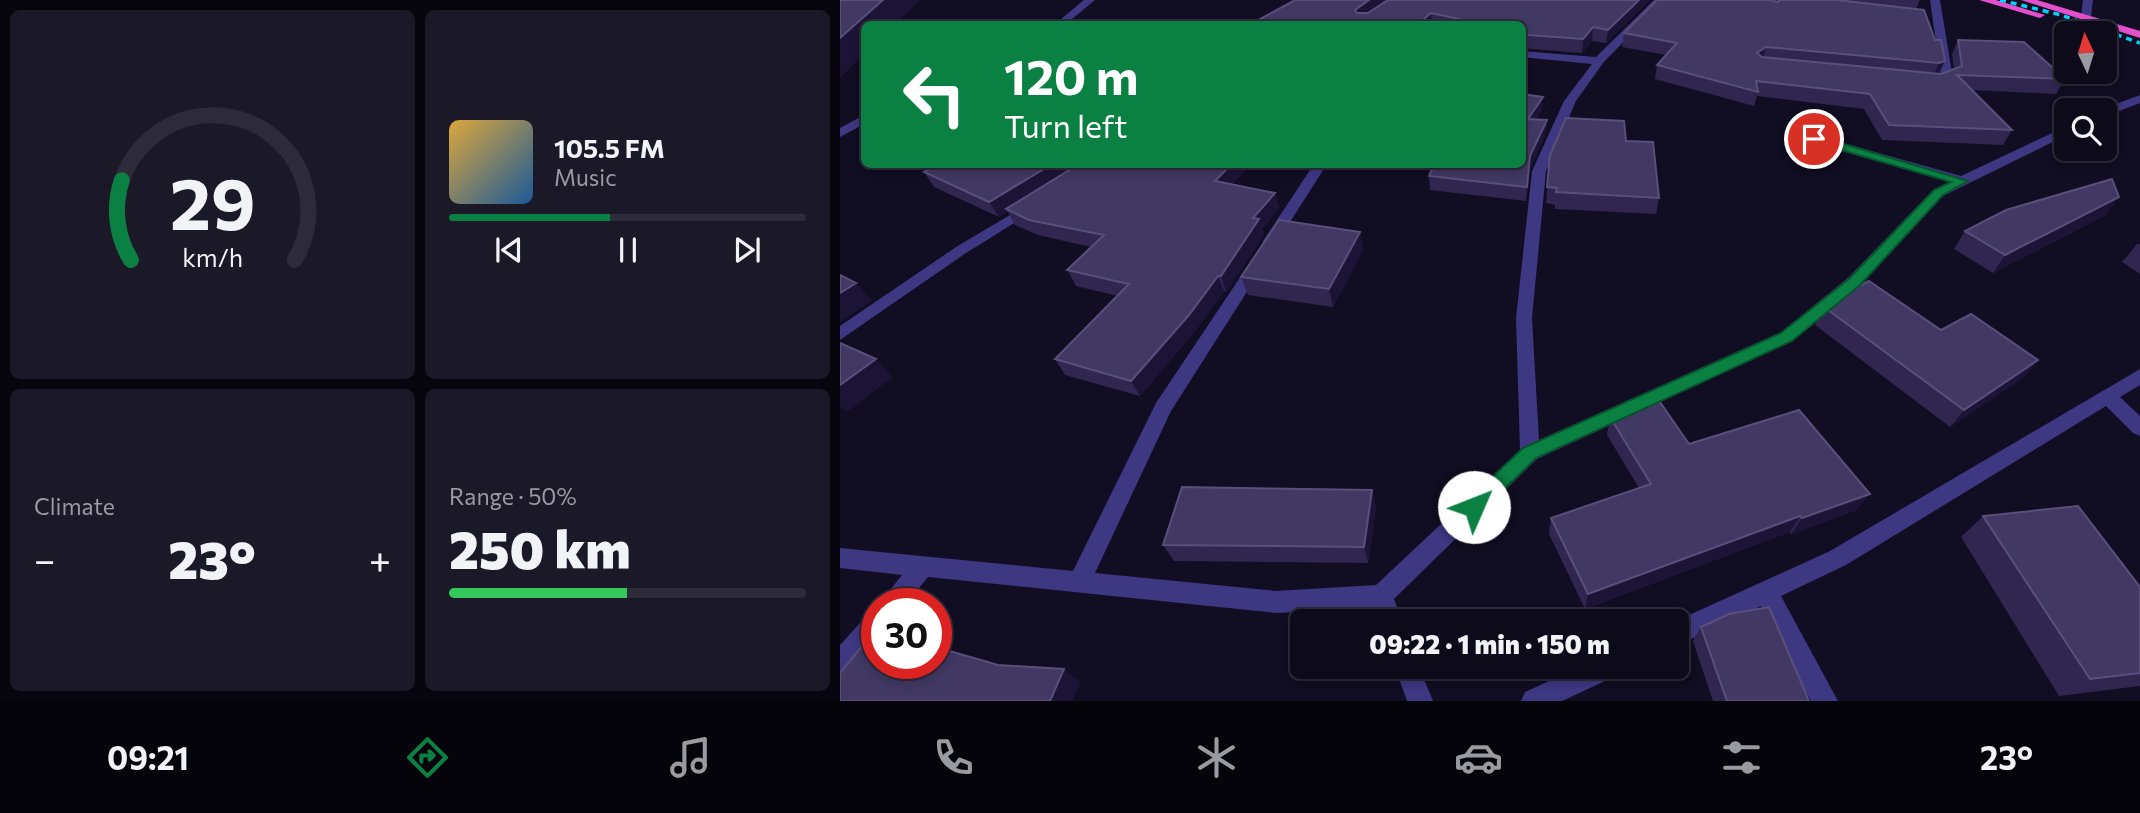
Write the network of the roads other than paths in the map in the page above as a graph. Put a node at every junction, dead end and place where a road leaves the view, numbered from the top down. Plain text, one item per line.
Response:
1 (1090, 0) edge
2 (1659, 0) edge
3 (1935, 0) edge
4 (1984, 0) edge
5 (2026, 0) edge
6 (2088, 0) edge
7 (2086, 16) junction
8 (1923, 19) edge
9 (1936, 20) junction
10 (1064, 21) edge
11 (2057, 21) edge
12 (2140, 34) edge
13 (2118, 40) edge
14 (2140, 48) edge
15 (1526, 54) edge
16 (1599, 61) junction
17 (1923, 82) edge
18 (2140, 99) edge
19 (2117, 108) edge
20 (861, 121) edge
21 (840, 134) edge
22 (2054, 136) edge
23 (1814, 139) dead end
24 (1318, 168) edge
25 (1962, 181) junction
26 (1042, 200) edge
27 (840, 334) edge
28 (2140, 376) edge
29 (2108, 396) junction
30 (2140, 428) edge
31 (1530, 453) junction
32 (840, 558) edge
33 (923, 567) junction
34 (1079, 582) junction
35 (905, 588) edge
36 (1766, 592) junction
37 (1381, 596) junction
38 (1386, 609) edge
39 (1689, 628) edge
40 (861, 639) edge
41 (840, 663) edge
42 (1412, 679) edge
43 (1581, 679) edge
44 (1420, 701) edge
45 (1534, 701) edge
46 (1825, 701) edge

1 - 10 street
2 - 16 street
3 - 9 street
4 - 11 highway
5 - 7 highway
6 - 7 street
7 - 12 highway
8 - 9 street
9 - 17 street
13 - 14 highway
15 - 16 street
16 - 31 street
18 - 19 street
20 - 21 street
22 - 25 street
23 - 25 street
24 - 34 street
25 - 31 street
26 - 27 street
28 - 29 street
29 - 30 street
29 - 36 street
31 - 37 street
32 - 33 street
33 - 34 street
33 - 35 street
34 - 37 street
36 - 39 street
36 - 46 street
37 - 38 street
40 - 41 street
42 - 44 street
43 - 45 street

